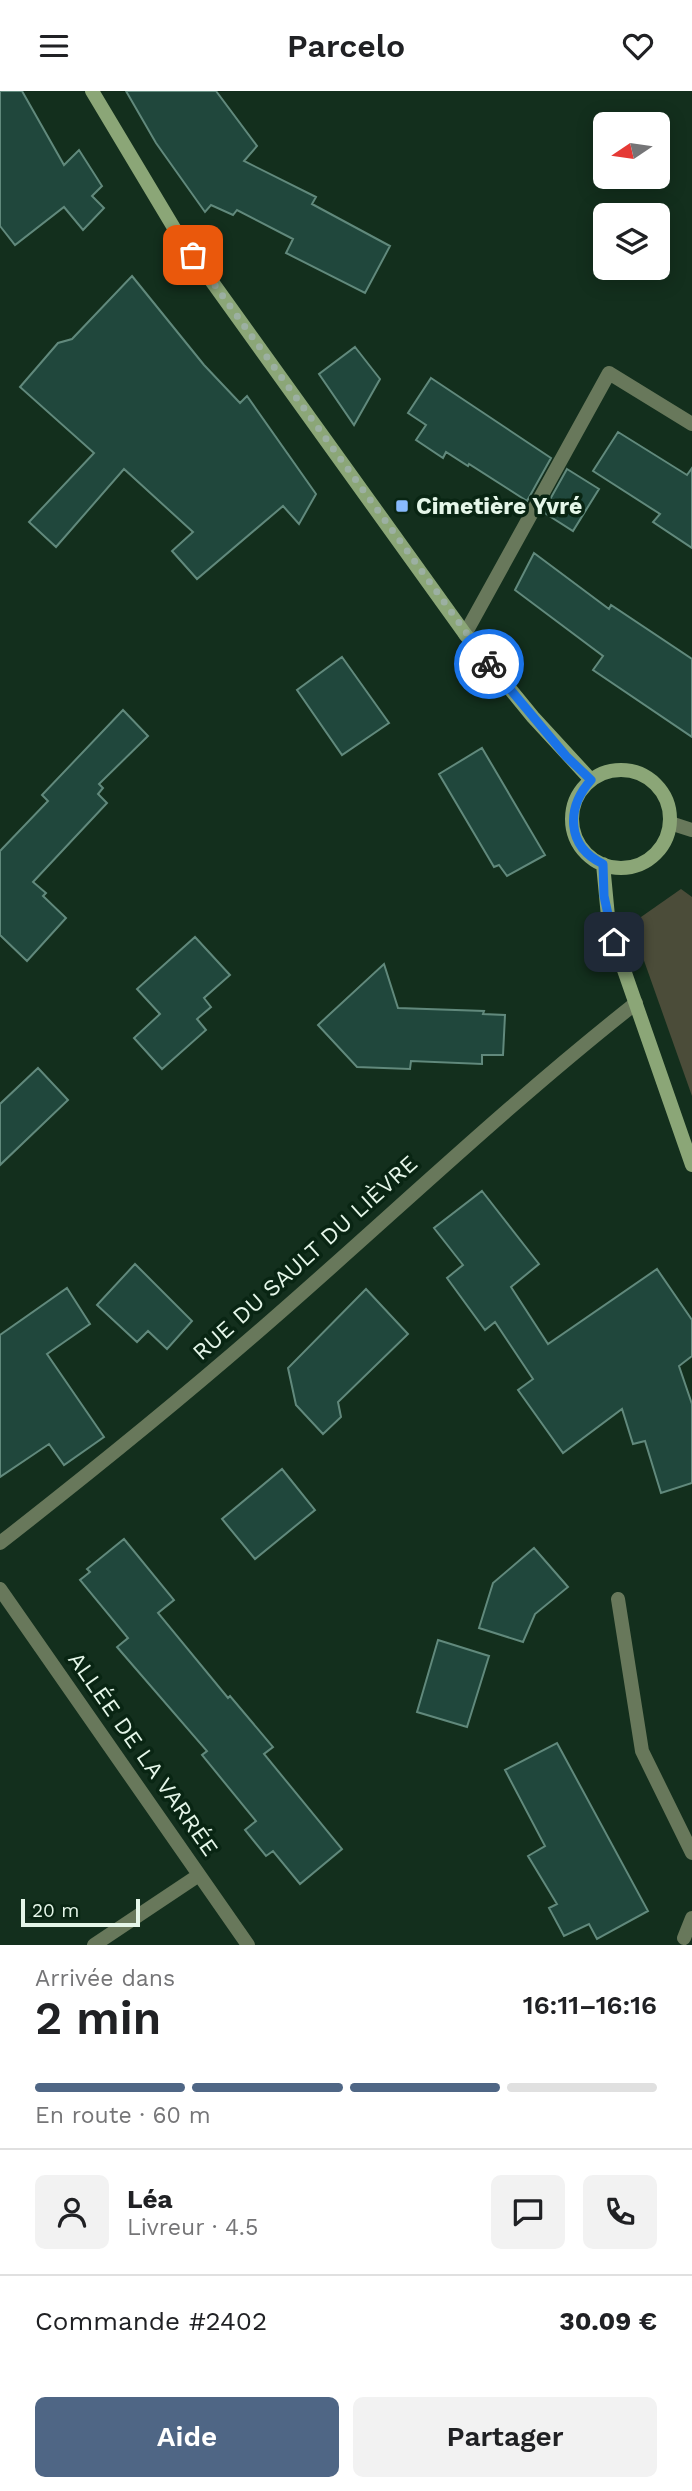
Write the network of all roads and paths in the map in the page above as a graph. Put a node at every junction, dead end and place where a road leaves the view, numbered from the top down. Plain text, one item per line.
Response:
1 (92, 91) edge
2 (692, 424) edge
3 (465, 634) junction
4 (591, 780) junction
5 (670, 823) junction
6 (692, 830) edge
7 (603, 864) junction
8 (636, 1003) junction
9 (692, 1165) edge
10 (0, 1543) edge
11 (0, 1589) edge
12 (618, 1599) dead end
13 (692, 1853) edge
14 (199, 1875) junction
15 (692, 1918) edge
16 (684, 1938) dead end
17 (94, 1945) edge
18 (248, 1945) edge

1 - 3 street
2 - 3 street
3 - 4 street
4 - 5 street
4 - 7 street
5 - 6 street
5 - 7 street
7 - 8 street
8 - 9 street
8 - 10 street, RUE DU SAULT DU LIÈVRE
11 - 14 street, ALLÉE DE LA VARRÉE
12 - 13 street
14 - 17 street
14 - 18 street, ALLÉE DE LA VARRÉE
15 - 16 street

